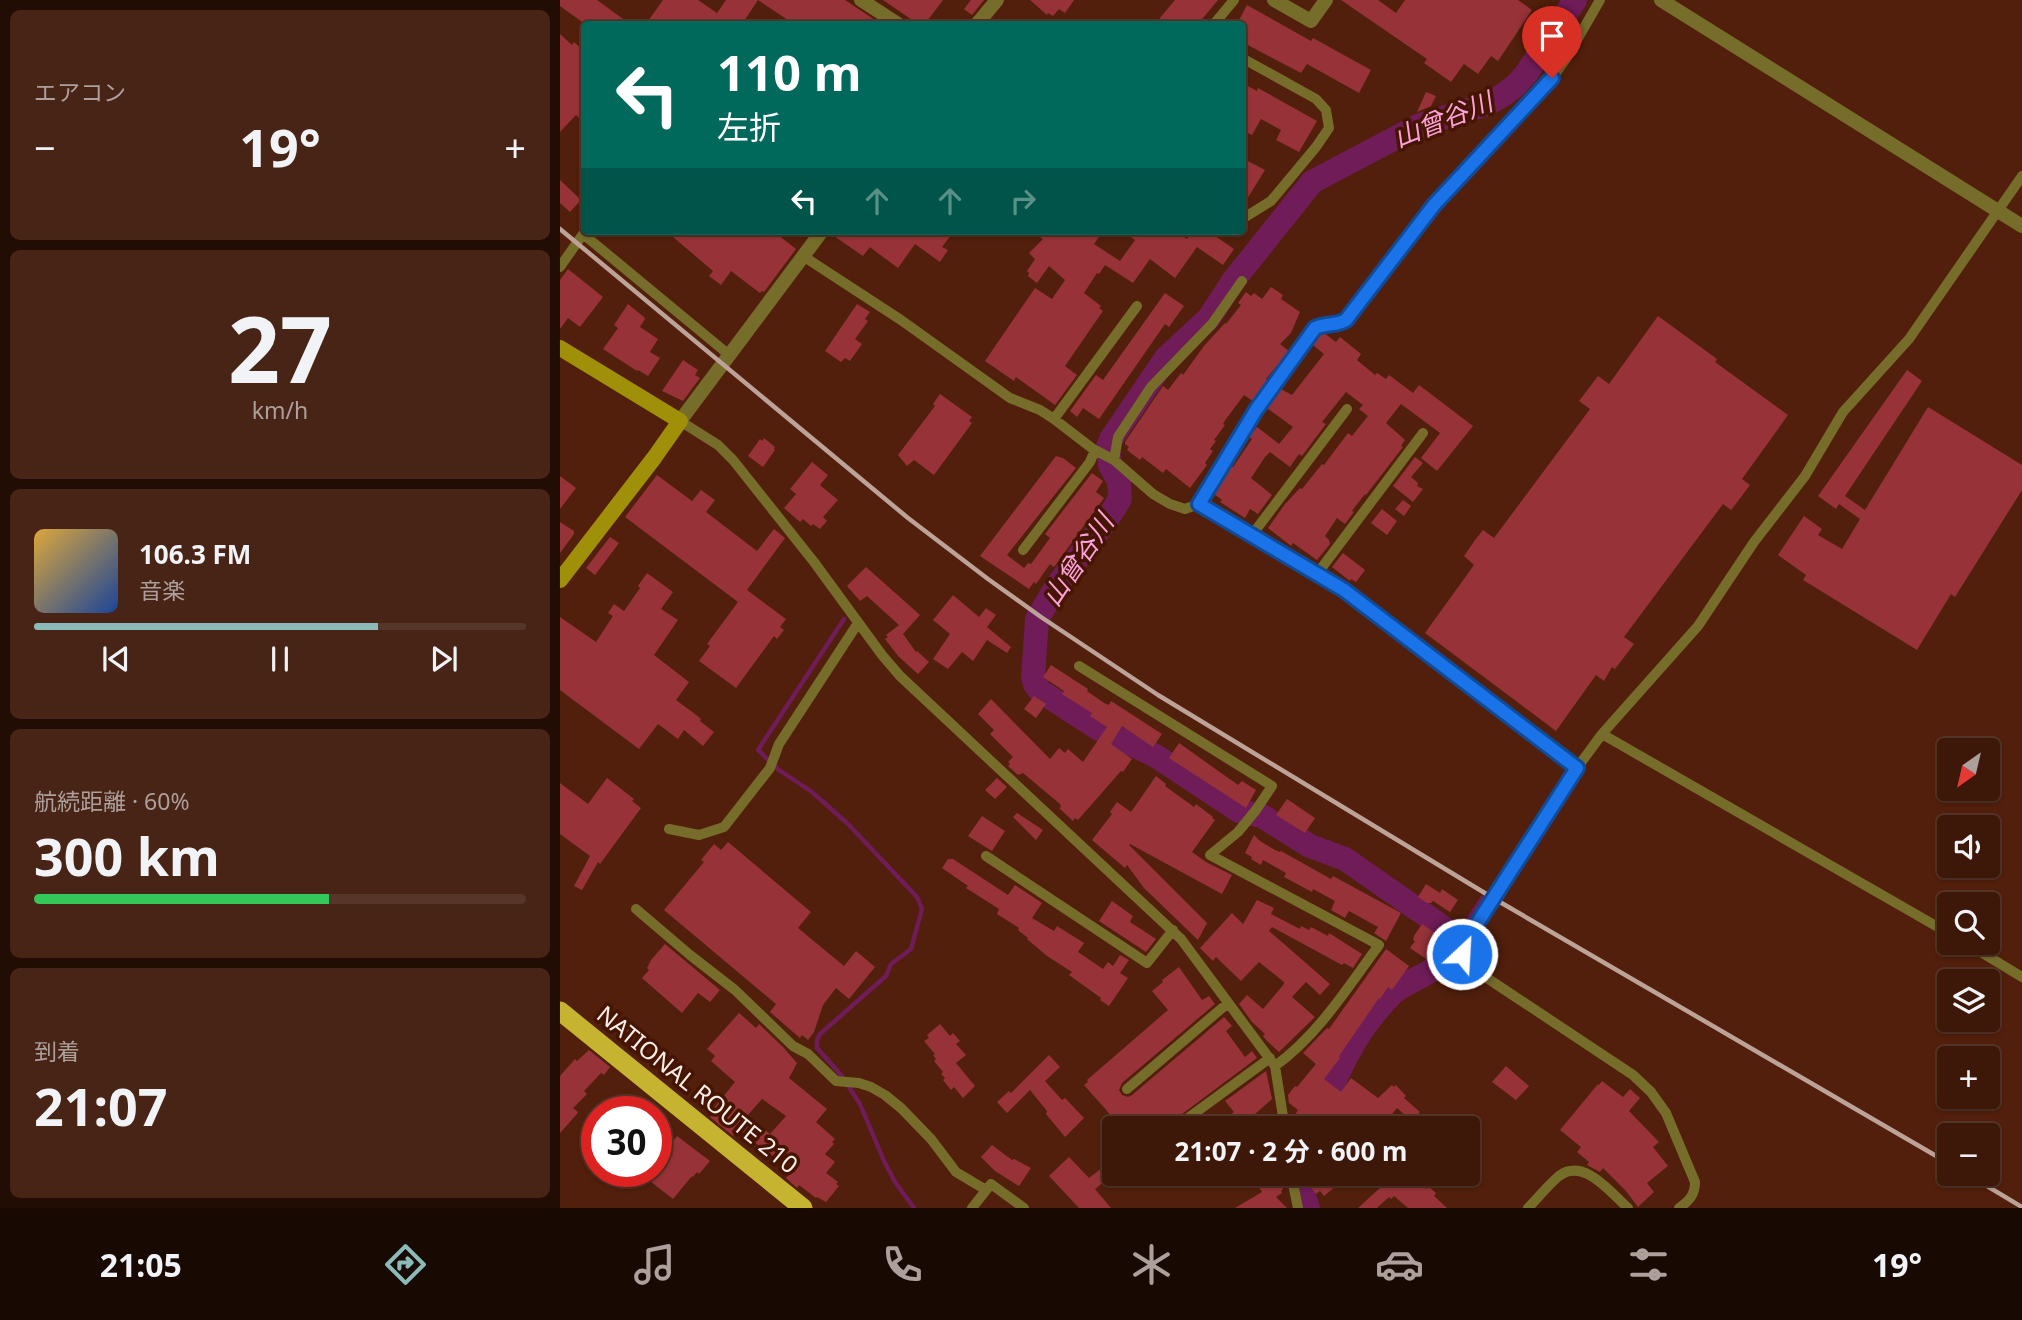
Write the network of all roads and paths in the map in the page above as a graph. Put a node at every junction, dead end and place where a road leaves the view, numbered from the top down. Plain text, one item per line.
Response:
1 (861, 0) edge
2 (997, 0) edge
3 (1234, 0) edge
4 (1274, 0) edge
5 (1326, 0) edge
6 (1600, 0) edge
7 (1661, 0) edge
8 (893, 21) edge
9 (980, 21) edge
10 (1216, 21) edge
11 (1246, 60) edge
12 (2022, 176) edge
13 (1996, 211) junction
14 (1246, 217) edge
15 (2022, 226) edge
16 (582, 235) edge
17 (584, 235) edge
18 (819, 235) edge
19 (803, 256) junction
20 (560, 267) edge
21 (1242, 281) dead end
22 (1137, 306) dead end
23 (560, 348) edge
24 (728, 354) junction
25 (1348, 409) dead end
26 (1054, 419) junction
27 (680, 421) junction
28 (1423, 432) dead end
29 (1105, 455) junction
30 (1199, 504) junction
31 (1252, 535) junction
32 (1023, 550) dead end
33 (1317, 574) junction
34 (560, 580) edge
35 (858, 623) junction
36 (1079, 666) dead end
37 (1602, 734) junction
38 (1577, 768) junction
39 (669, 829) dead end
40 (986, 856) dead end
41 (636, 909) dead end
42 (1937, 927) edge
43 (1172, 930) junction
44 (1986, 955) edge
45 (2022, 977) edge
46 (1228, 1003) junction
47 (560, 1011) edge
48 (1273, 1062) junction
49 (1127, 1089) dead end
50 (1192, 1116) edge
51 (1283, 1116) edge
52 (1293, 1186) edge
53 (986, 1190) junction
54 (803, 1208) edge
55 (972, 1208) edge
56 (1024, 1208) edge
57 (1298, 1208) edge
58 (1528, 1208) edge
59 (1628, 1208) edge
60 (1679, 1208) edge

1 - 8 street
2 - 9 street
3 - 10 street
4 - 5 street
6 - 30 street
7 - 13 street
11 - 14 street
12 - 13 street
13 - 15 street
13 - 37 street
16 - 20 street
17 - 24 street
18 - 19 street
19 - 24 street
19 - 26 street
21 - 29 street
22 - 26 street
23 - 27 main road
24 - 27 street
25 - 31 street
26 - 29 street
27 - 34 main road
27 - 35 street
28 - 33 street
29 - 30 street
29 - 32 street
30 - 31 street
31 - 33 street
33 - 38 street
35 - 39 street
35 - 43 street
36 - 48 street
37 - 38 street
37 - 42 street
38 - 60 street
40 - 43 street
41 - 53 street
43 - 46 street
44 - 45 street
46 - 48 street
46 - 49 street
47 - 54 highway, NATIONAL ROUTE 210
48 - 50 street
48 - 51 street
52 - 57 street
53 - 55 street
53 - 56 street
58 - 59 street

